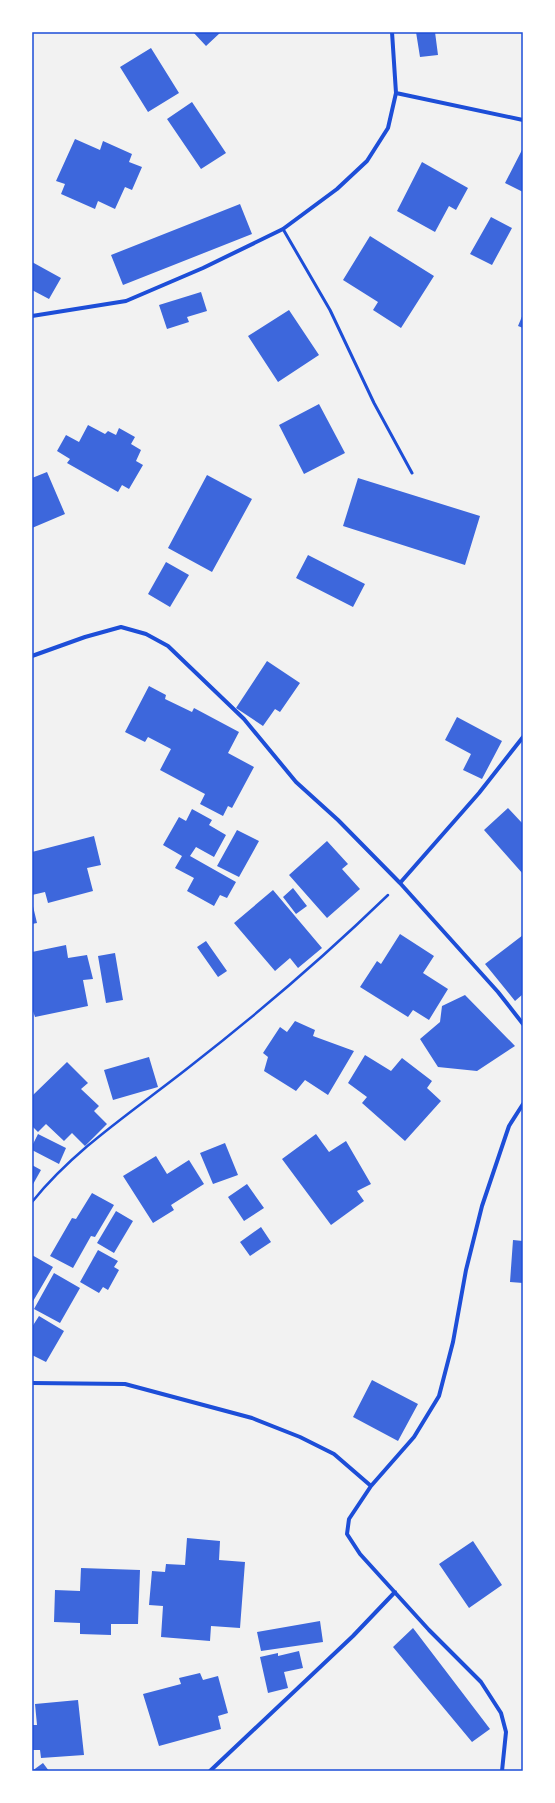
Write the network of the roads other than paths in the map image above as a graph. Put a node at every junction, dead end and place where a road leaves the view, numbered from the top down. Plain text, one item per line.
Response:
1 (392, 32) edge
2 (396, 93) junction
3 (523, 120) edge
4 (283, 229) junction
5 (32, 316) edge
6 (412, 474) dead end
7 (32, 656) edge
8 (523, 737) edge
9 (400, 883) junction
10 (523, 1024) edge
11 (523, 1104) edge
12 (32, 1383) edge
13 (371, 1486) junction
14 (395, 1592) junction
15 (210, 1771) edge
16 (502, 1771) edge

1 - 2 street
2 - 3 street
2 - 4 street
4 - 5 street
4 - 6 lane
7 - 9 street
8 - 9 street
9 - 10 street
11 - 13 street
12 - 13 street
13 - 14 street
14 - 15 street
14 - 16 street

